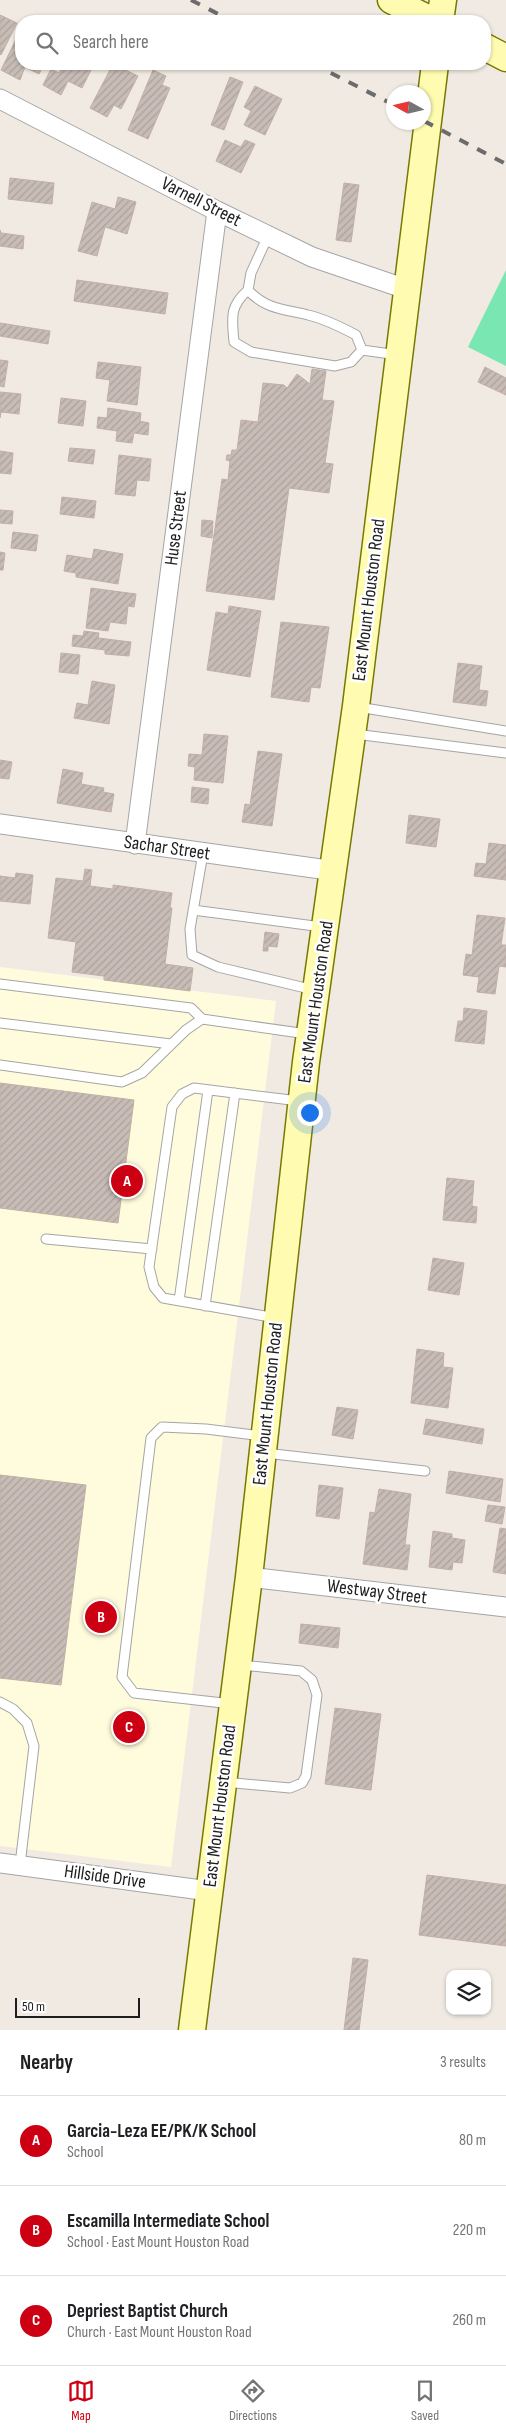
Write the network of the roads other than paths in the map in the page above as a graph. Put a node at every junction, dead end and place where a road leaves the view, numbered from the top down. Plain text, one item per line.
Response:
1 (391, 0) edge
2 (443, 0) edge
3 (421, 15) edge
4 (441, 15) edge
5 (491, 50) edge
6 (506, 58) edge
7 (434, 70) edge
8 (0, 100) edge
9 (217, 211) junction
10 (268, 236) junction
11 (248, 290) junction
12 (409, 290) junction
13 (362, 350) junction
14 (400, 356) junction
15 (356, 706) junction
16 (506, 731) edge
17 (352, 733) junction
18 (506, 753) edge
19 (0, 824) edge
20 (136, 844) junction
21 (203, 853) junction
22 (335, 871) junction
23 (193, 910) junction
24 (326, 927) junction
25 (0, 984) edge
26 (317, 990) junction
27 (202, 1019) junction
28 (0, 1023) edge
29 (310, 1035) junction
30 (171, 1044) junction
31 (0, 1065) edge
32 (208, 1090) junction
33 (234, 1092) junction
34 (302, 1102) junction
35 (46, 1239) dead end
36 (152, 1249) junction
37 (179, 1301) junction
38 (205, 1306) junction
39 (278, 1318) junction
40 (263, 1444) junction
41 (425, 1471) dead end
42 (249, 1576) junction
43 (506, 1607) edge
44 (238, 1665) junction
45 (0, 1702) edge
46 (232, 1704) junction
47 (223, 1782) junction
48 (0, 1863) edge
49 (20, 1866) junction
50 (209, 1892) junction
51 (192, 2030) edge

1 - 3 main road
2 - 4 main road
5 - 6 main road
7 - 12 main road, East Mount Houston Road
8 - 9 street, Varnell Street
9 - 10 street, Varnell Street
9 - 20 street, Huse Street
10 - 11 lane
10 - 12 street, Varnell Street
11 - 13 lane
11 - 13 lane
12 - 14 main road, East Mount Houston Road
13 - 14 lane
14 - 15 main road, East Mount Houston Road
15 - 16 lane
15 - 17 main road, East Mount Houston Road
17 - 18 lane
17 - 22 main road, East Mount Houston Road
19 - 20 street, Sachar Street
20 - 21 street, Sachar Street
21 - 22 street, Sachar Street
21 - 23 lane
22 - 24 main road, East Mount Houston Road
23 - 24 lane
23 - 26 lane
24 - 26 main road, East Mount Houston Road
25 - 27 lane
26 - 29 main road, East Mount Houston Road
27 - 29 lane
27 - 30 lane
28 - 30 lane
29 - 34 main road, East Mount Houston Road
30 - 31 lane
32 - 33 lane
32 - 36 lane
32 - 37 lane
33 - 34 lane
33 - 38 lane
34 - 39 main road, East Mount Houston Road
35 - 36 lane
36 - 37 lane
37 - 38 lane
38 - 39 lane
39 - 40 main road, East Mount Houston Road
40 - 41 lane
40 - 42 main road, East Mount Houston Road
40 - 46 lane
42 - 43 street, Westway Street
42 - 44 main road, East Mount Houston Road
44 - 46 main road, East Mount Houston Road
44 - 47 lane
45 - 49 lane
46 - 47 main road, East Mount Houston Road
47 - 50 main road, East Mount Houston Road
48 - 49 street, Hillside Drive
49 - 50 street, Hillside Drive
50 - 51 main road, East Mount Houston Road

